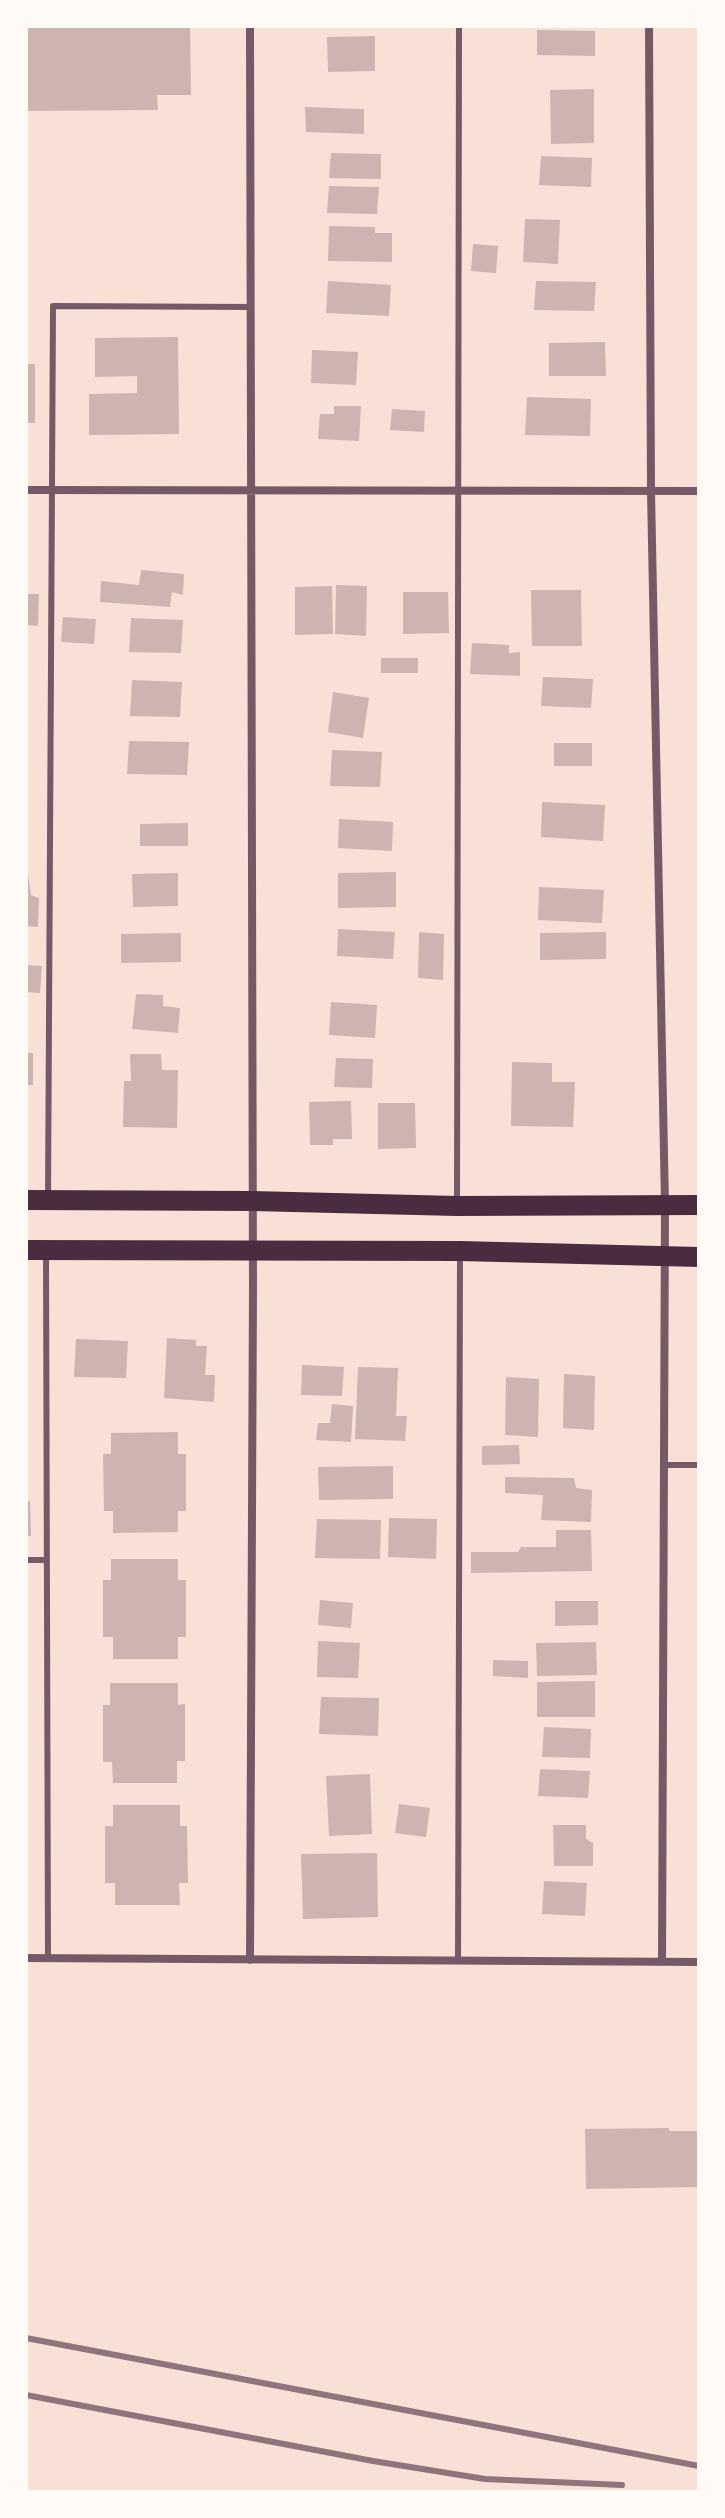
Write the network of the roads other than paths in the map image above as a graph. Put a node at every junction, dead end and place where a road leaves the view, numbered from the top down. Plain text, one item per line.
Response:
1 (250, 26) edge
2 (459, 26) edge
3 (649, 26) edge
4 (251, 307) junction
5 (26, 490) edge
6 (50, 490) junction
7 (252, 490) junction
8 (460, 491) junction
9 (651, 491) junction
10 (699, 491) edge
11 (26, 1200) edge
12 (48, 1200) junction
13 (252, 1201) junction
14 (665, 1205) junction
15 (699, 1205) edge
16 (457, 1206) junction
17 (36, 1250) edge
18 (253, 1250) junction
19 (460, 1251) junction
20 (664, 1256) junction
21 (699, 1257) edge
22 (664, 1465) junction
23 (699, 1465) edge
24 (26, 1560) edge
25 (46, 1560) junction
26 (26, 1958) edge
27 (48, 1958) junction
28 (250, 1960) junction
29 (458, 1961) junction
30 (662, 1962) junction
31 (699, 1962) edge

1 - 4 street
2 - 8 lane
3 - 9 street
4 - 6 lane
4 - 7 street
5 - 6 street
6 - 7 street
6 - 12 lane
7 - 8 street
7 - 13 street
8 - 9 street
8 - 16 lane
9 - 10 street
9 - 14 street
11 - 12 main road
12 - 13 main road
13 - 16 main road
13 - 18 street
14 - 15 main road
14 - 16 main road
14 - 20 street
17 - 18 main road
17 - 25 lane
18 - 19 main road
18 - 28 street
19 - 20 main road
19 - 29 lane
20 - 21 main road
20 - 22 street
22 - 23 lane
22 - 30 street
24 - 25 lane
25 - 27 lane
26 - 27 street
27 - 28 street
28 - 29 street
29 - 30 street
30 - 31 street

